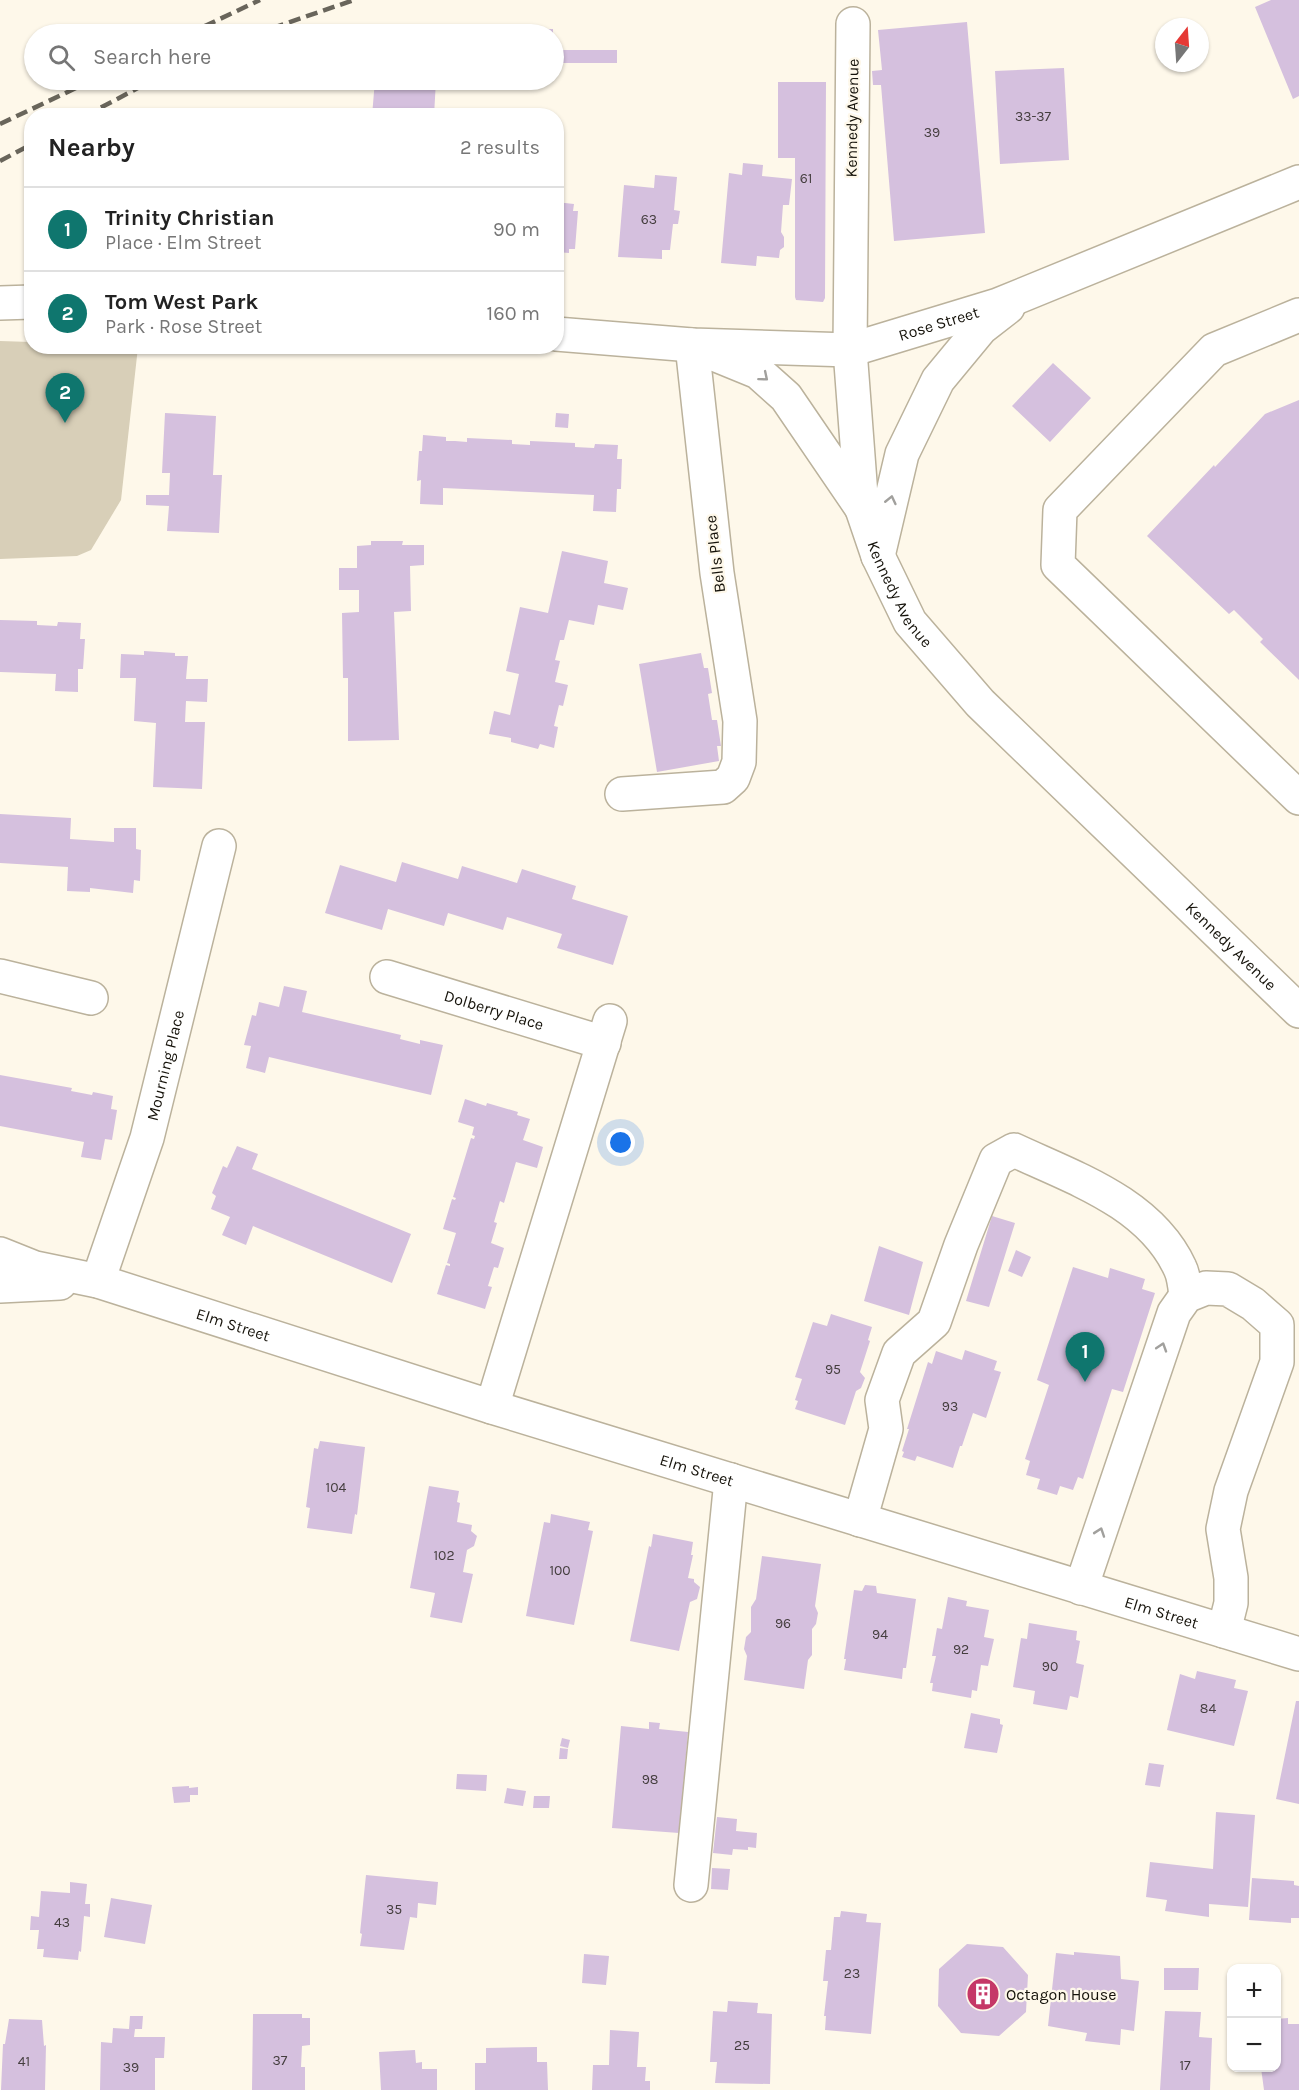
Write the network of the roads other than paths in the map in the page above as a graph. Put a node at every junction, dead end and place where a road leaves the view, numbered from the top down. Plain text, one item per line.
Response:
1 (853, 24) dead end
2 (1299, 182) edge
3 (1022, 295) junction
4 (24, 302) edge
5 (0, 303) edge
6 (1299, 315) edge
7 (564, 334) edge
8 (692, 345) junction
9 (850, 350) junction
10 (862, 509) junction
11 (878, 556) junction
12 (622, 794) dead end
13 (1299, 798) edge
14 (219, 846) dead end
15 (0, 976) edge
16 (387, 977) dead end
17 (91, 998) dead end
18 (1299, 1011) edge
19 (0, 1254) edge
20 (98, 1281) junction
21 (0, 1286) edge
22 (1186, 1296) junction
23 (492, 1407) junction
24 (731, 1480) junction
25 (860, 1520) junction
26 (1081, 1588) junction
27 (1224, 1631) junction
28 (1299, 1654) edge
29 (691, 1885) dead end

1 - 9 street, Kennedy Avenue
2 - 3 street, Rose Street
3 - 9 street, Rose Street
11 -> 3 street
4 - 5 street
6 - 13 street
7 - 8 street, Rose Street
8 - 9 street, Rose Street
8 -> 10 street
8 - 12 street, Bells Place
9 - 10 street, Kennedy Avenue
10 - 11 street, Kennedy Avenue
11 - 18 street, Kennedy Avenue
14 - 20 street, Mourning Place
15 - 17 street
16 - 23 street, Dolberry Place
19 - 20 street, Elm Street
20 - 21 street, Elm Street
20 - 23 street, Elm Street
22 - 25 street
26 -> 22 street
22 - 27 street
23 - 24 street, Elm Street
24 - 25 street, Elm Street
24 - 29 street
25 - 26 street, Elm Street
26 - 27 street, Elm Street
27 - 28 street, Elm Street

